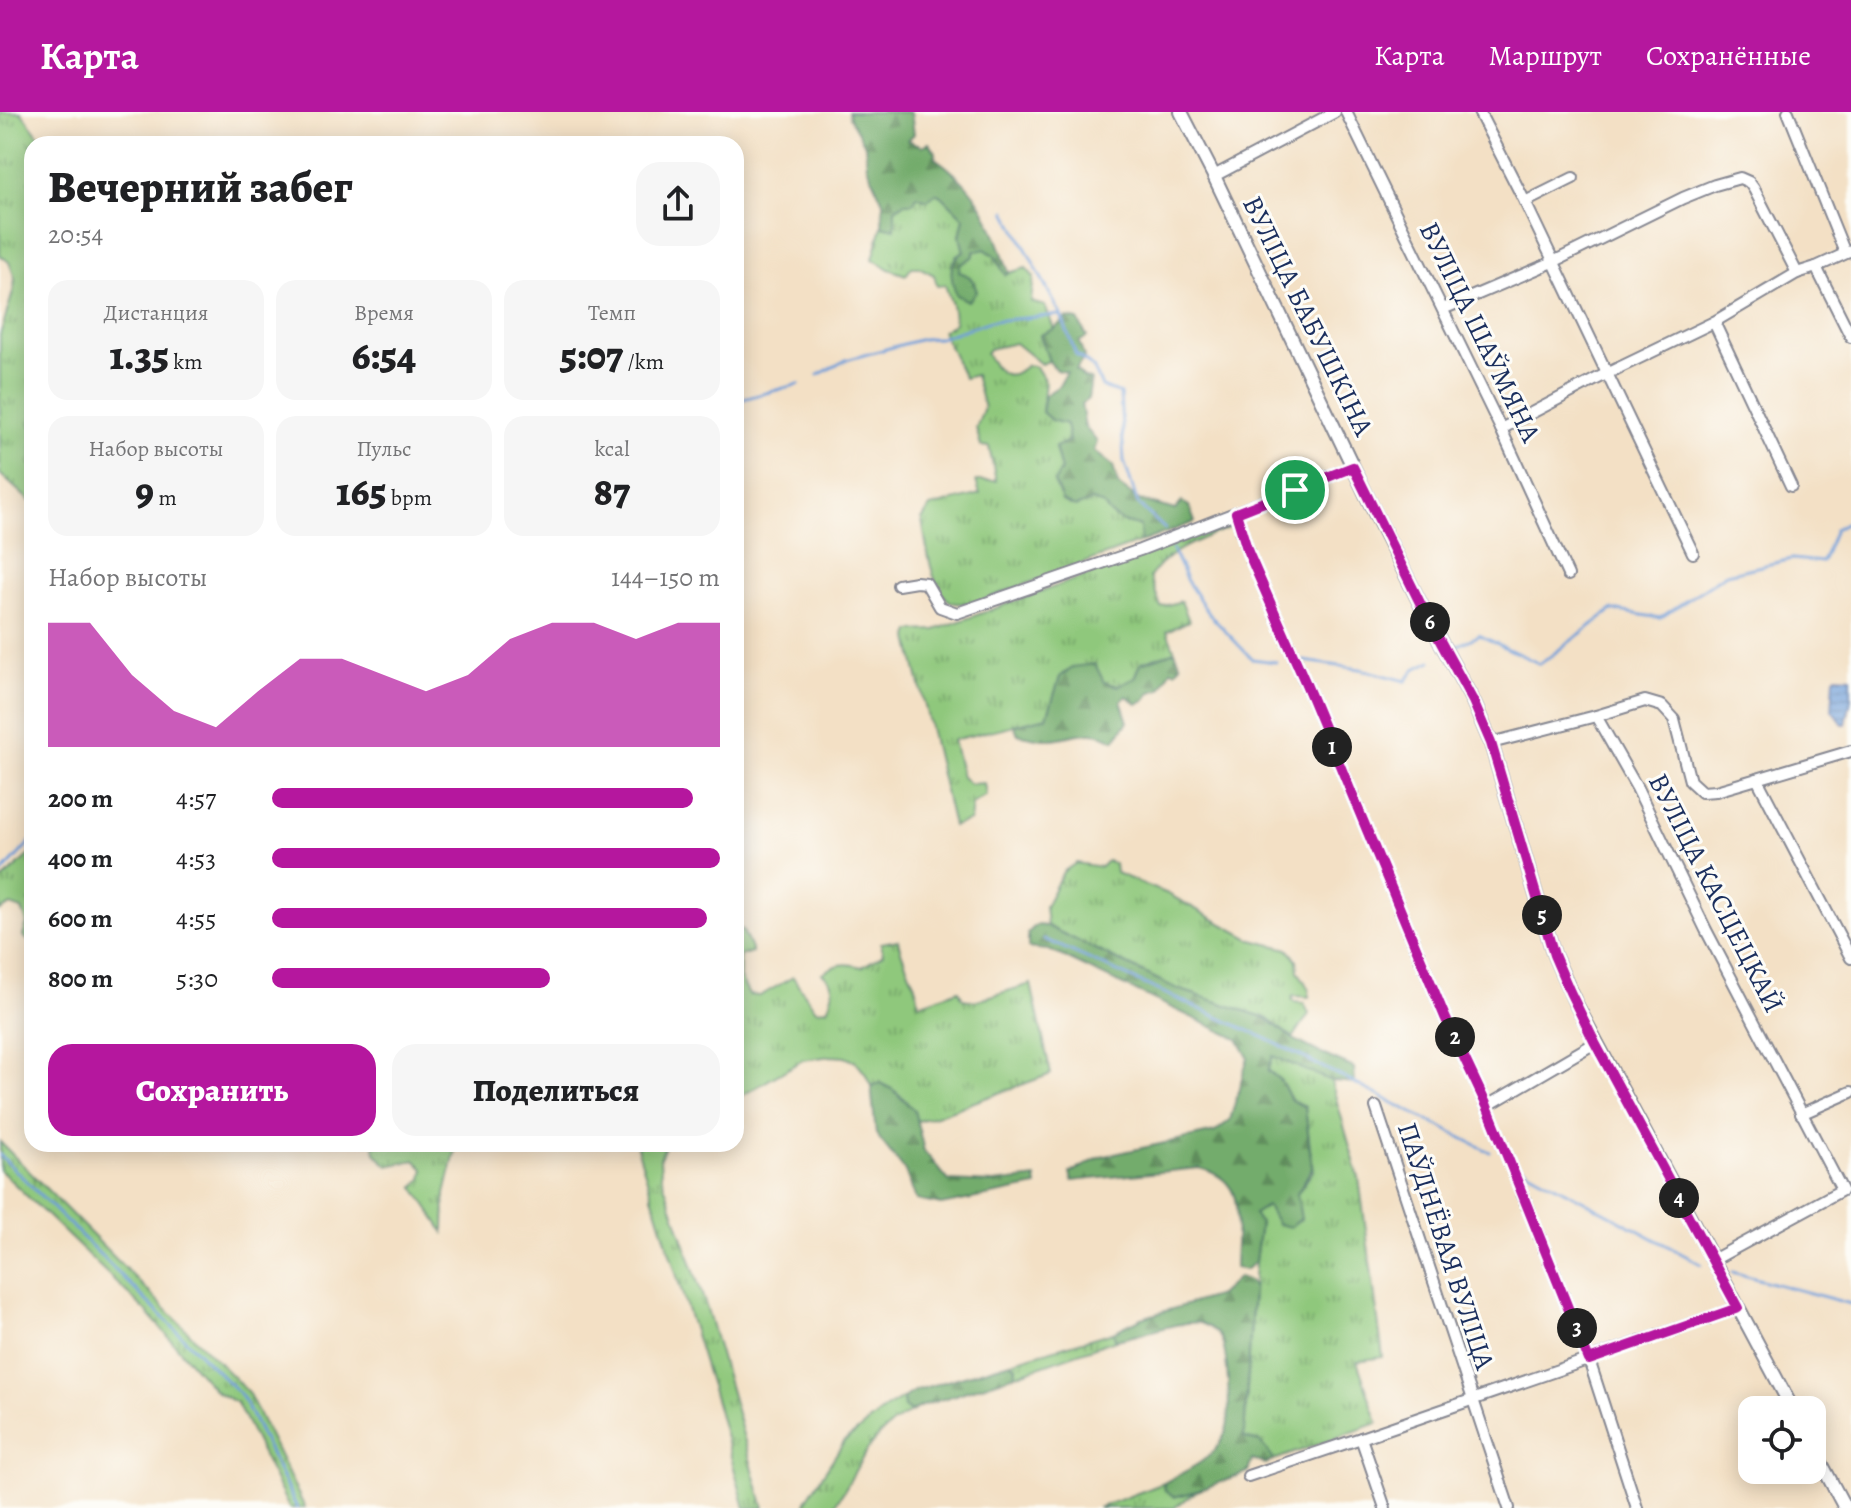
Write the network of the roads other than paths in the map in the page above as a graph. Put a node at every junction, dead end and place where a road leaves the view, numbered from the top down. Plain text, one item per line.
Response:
1 (1181, 112) edge
2 (1335, 112) edge
3 (1346, 112) edge
4 (1479, 112) edge
5 (1788, 112) edge
6 (1214, 176) junction
7 (1573, 178) dead end
8 (1525, 202) junction
9 (1848, 252) edge
10 (1553, 262) junction
11 (1816, 267) junction
12 (1797, 273) junction
13 (1443, 309) junction
14 (1714, 322) junction
15 (1851, 337) edge
16 (1606, 374) junction
17 (1501, 429) junction
18 (1353, 467) junction
19 (1791, 486) dead end
20 (1236, 513) junction
21 (1693, 553) dead end
22 (1568, 575) dead end
23 (898, 585) dead end
24 (1596, 716) junction
25 (1491, 743) junction
26 (1851, 751) edge
27 (1757, 779) junction
28 (1851, 958) edge
29 (1595, 1043) junction
30 (1851, 1092) edge
31 (1487, 1106) junction
32 (1376, 1107) dead end
33 (1801, 1114) junction
34 (1713, 1260) junction
35 (1738, 1308) junction
36 (1589, 1360) junction
37 (1785, 1396) edge
38 (1472, 1400) junction
39 (1361, 1438) junction
40 (1826, 1470) edge
41 (1248, 1476) dead end
42 (1846, 1504) edge
43 (1385, 1508) edge
44 (1509, 1508) edge
45 (1637, 1508) edge

1 - 6 street, ВУЛІЦА БАБУШКІНА
2 - 6 street
3 - 13 street, ВУЛІЦА ШАЎМЯНА
4 - 8 street
5 - 9 street
6 - 18 street, ВУЛІЦА БАБУШКІНА
7 - 8 street
8 - 10 street
9 - 11 street
10 - 12 street
10 - 13 street
10 - 16 street
11 - 12 street
11 - 15 street
12 - 14 street
13 - 17 street, ВУЛІЦА ШАЎМЯНА
14 - 16 street
14 - 19 street
16 - 17 street
16 - 21 street
17 - 22 street, ВУЛІЦА ШАЎМЯНА
18 - 20 street
18 - 25 street, ВУЛІЦА БАБУШКІНА
20 - 23 street
20 - 31 street
24 - 25 street
24 - 27 street
24 - 33 street, ВУЛІЦА КАСЦЕЦКАЙ
25 - 29 street, ВУЛІЦА БАБУШКІНА
26 - 27 street
27 - 28 street
29 - 31 street
29 - 34 street, ВУЛІЦА БАБУШКІНА
30 - 33 street
31 - 36 street
32 - 38 street, ПАЎДНЁВАЯ ВУЛІЦА
33 - 34 street, ВУЛІЦА КАСЦЕЦКАЙ
34 - 35 street, ВУЛІЦА БАБУШКІНА
35 - 36 street
35 - 37 street, ВУЛІЦА БАБУШКІНА
36 - 38 street
36 - 45 street
38 - 39 street
38 - 44 street, ПАЎДНЁВАЯ ВУЛІЦА
39 - 41 street
39 - 43 street
40 - 42 street

